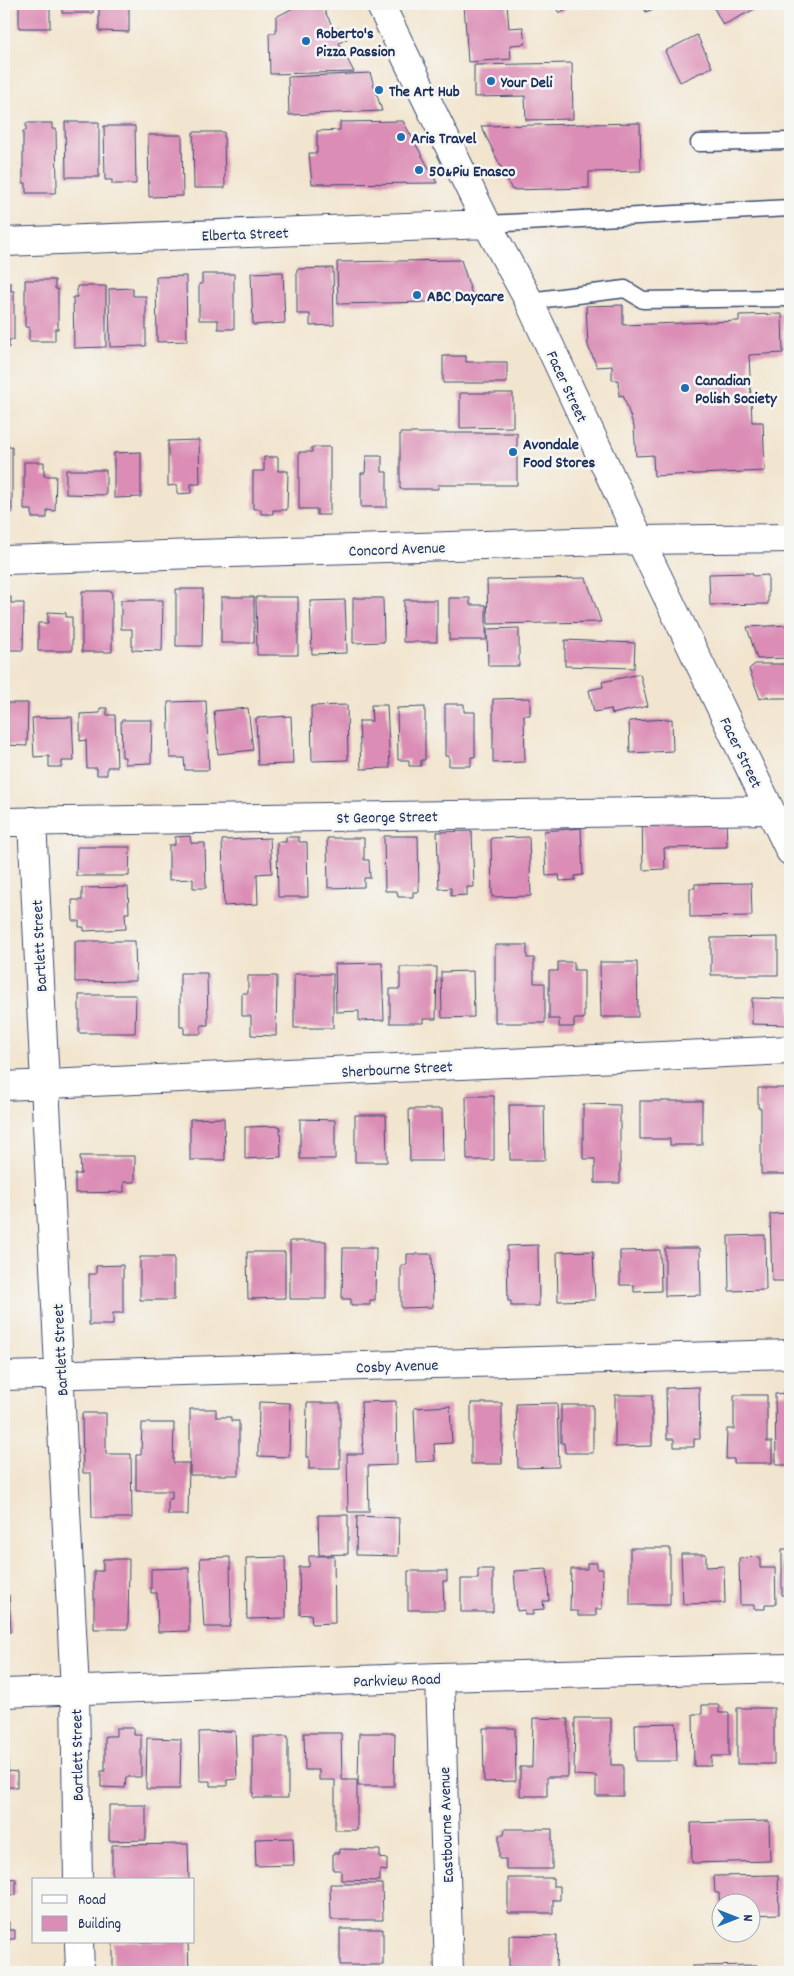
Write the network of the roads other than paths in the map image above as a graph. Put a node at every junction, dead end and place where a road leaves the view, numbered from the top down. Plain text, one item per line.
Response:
1 (380, 4) edge
2 (790, 141) edge
3 (699, 143) dead end
4 (790, 208) edge
5 (487, 224) junction
6 (4, 242) edge
7 (790, 298) edge
8 (529, 301) junction
9 (790, 538) edge
10 (640, 540) junction
11 (4, 560) edge
12 (770, 810) junction
13 (32, 821) junction
14 (4, 822) edge
15 (790, 851) edge
16 (790, 1050) edge
17 (44, 1085) junction
18 (4, 1086) edge
19 (790, 1354) edge
20 (60, 1375) junction
21 (4, 1376) edge
22 (790, 1668) edge
23 (440, 1677) junction
24 (75, 1691) junction
25 (4, 1693) edge
26 (78, 1878) edge
27 (80, 1944) edge
28 (80, 1972) edge
29 (449, 1972) edge

1 - 5 street, Facer Street
2 - 3 lane
4 - 5 lane
5 - 6 street, Elberta Street
5 - 8 street, Facer Street
7 - 8 lane
8 - 10 street, Facer Street
9 - 10 street, Concord Avenue
10 - 11 street, Concord Avenue
10 - 12 street, Facer Street
12 - 13 street, St George Street
12 - 15 street, Facer Street
13 - 14 street, St George Street
13 - 17 street, Bartlett Street
16 - 17 street, Sherbourne Street
17 - 18 street, Sherbourne Street
17 - 20 street, Bartlett Street
19 - 20 street, Cosby Avenue
20 - 21 street, Cosby Avenue
20 - 24 street, Bartlett Street
22 - 23 street, Parkview Road
23 - 24 street, Parkview Road
23 - 29 street, Eastbourne Avenue
24 - 25 street, Parkview Road
24 - 26 street, Bartlett Street
27 - 28 street

